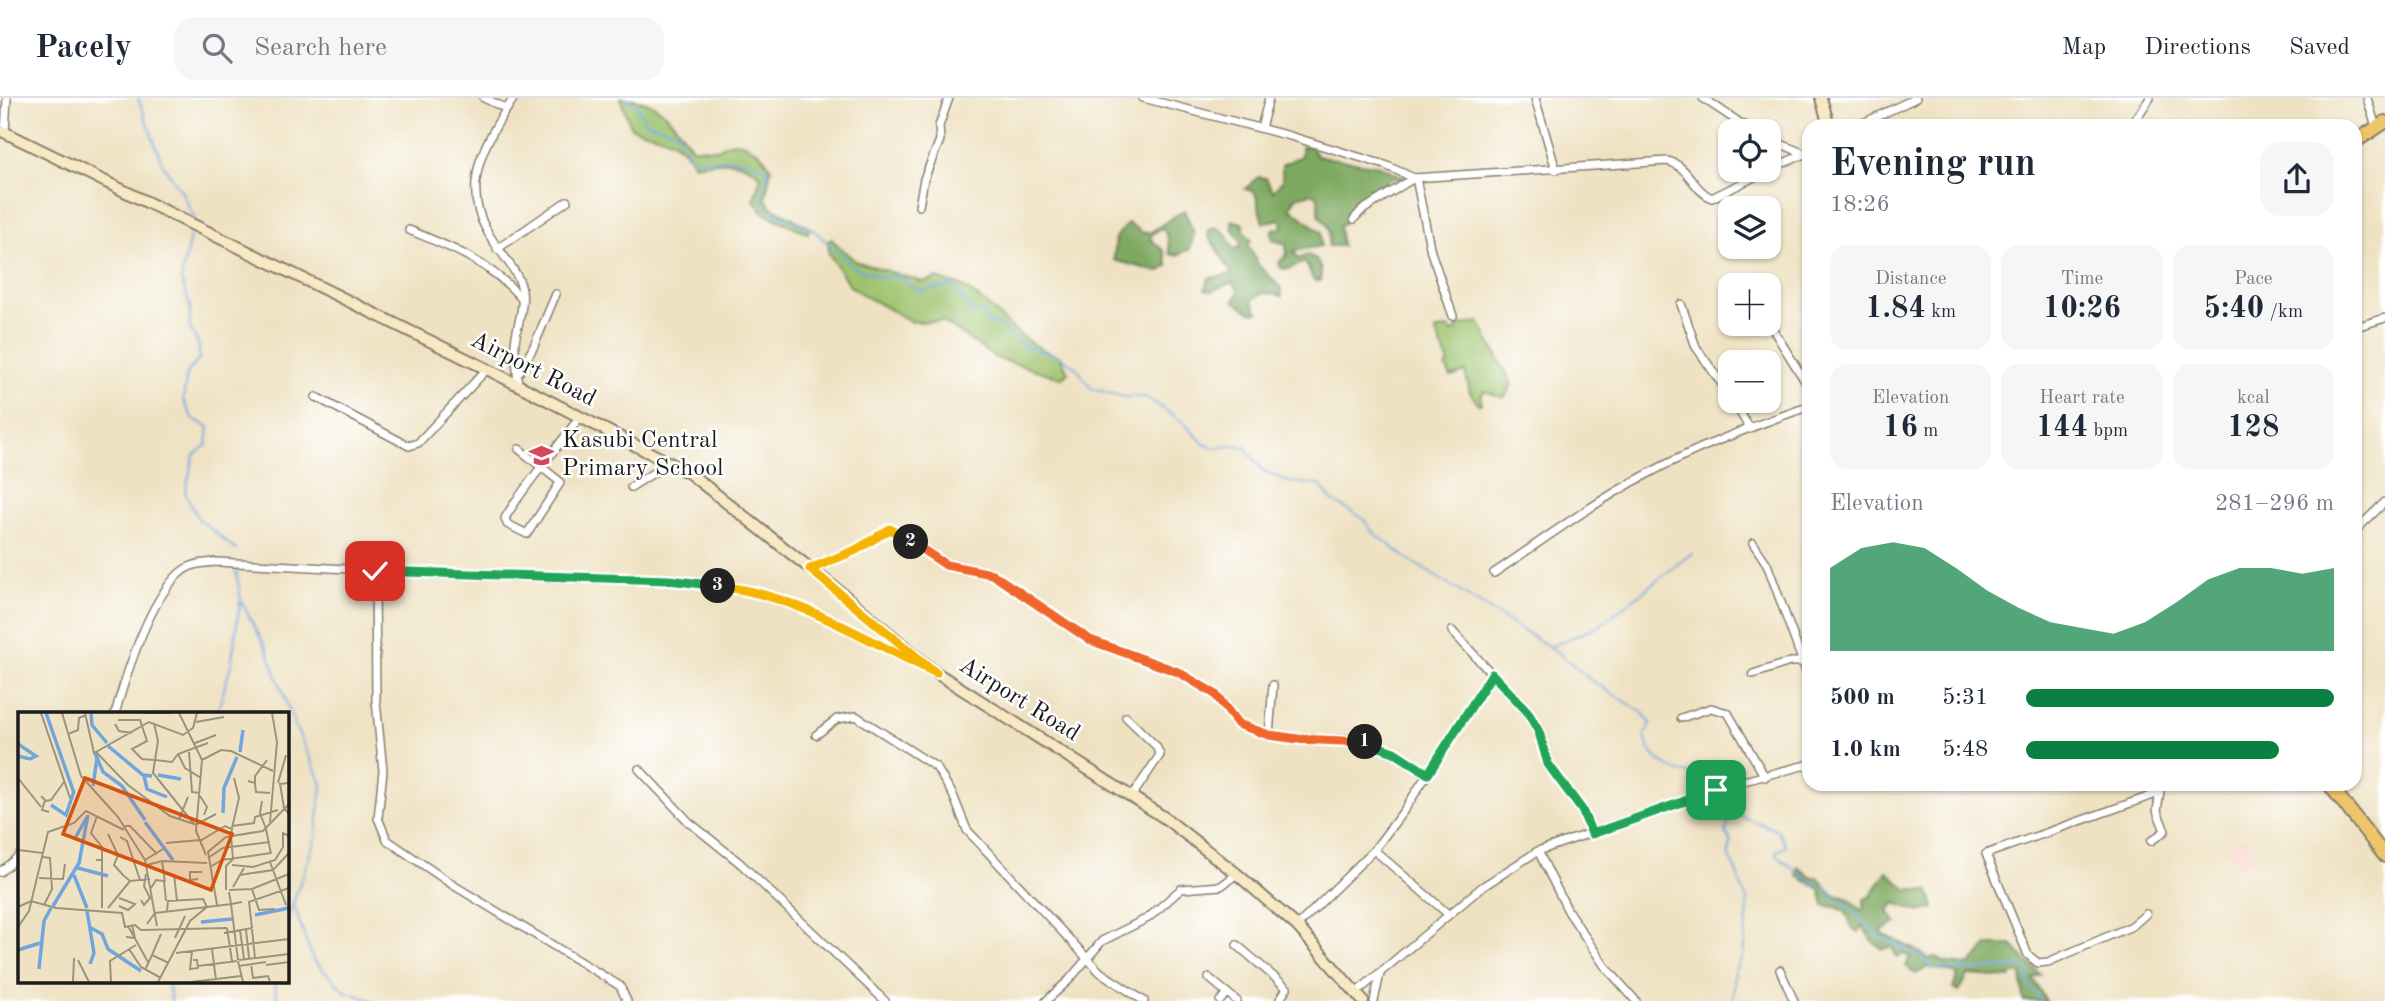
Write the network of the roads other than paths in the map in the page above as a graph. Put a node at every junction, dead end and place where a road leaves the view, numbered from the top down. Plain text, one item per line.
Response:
1 (8, 98) edge
2 (484, 98) edge
3 (514, 98) edge
4 (949, 98) edge
5 (1143, 98) edge
6 (1269, 98) edge
7 (1535, 98) edge
8 (1703, 98) edge
9 (1821, 98) edge
10 (1916, 98) edge
11 (2150, 98) edge
12 (2367, 98) edge
13 (507, 109) junction
14 (1734, 119) edge
15 (1827, 119) edge
16 (1872, 119) edge
17 (2136, 119) edge
18 (2382, 125) edge
19 (1261, 128) junction
20 (2, 132) edge
21 (2362, 137) edge
22 (1781, 143) edge
23 (1802, 151) edge
24 (1802, 155) edge
25 (1781, 164) edge
26 (1556, 170) junction
27 (1415, 178) junction
28 (1743, 182) edge
29 (567, 201) dead end
30 (919, 206) dead end
31 (1354, 219) dead end
32 (409, 230) dead end
33 (497, 249) junction
34 (556, 294) dead end
35 (522, 298) junction
36 (1681, 304) dead end
37 (1453, 316) dead end
38 (2385, 318) edge
39 (2362, 325) edge
40 (1777, 336) edge
41 (487, 369) junction
42 (519, 371) junction
43 (1802, 375) edge
44 (1718, 378) edge
45 (517, 386) junction
46 (316, 397) dead end
47 (1802, 409) edge
48 (1740, 413) edge
49 (579, 418) junction
50 (1750, 429) junction
51 (519, 449) dead end
52 (669, 463) junction
53 (542, 467) junction
54 (631, 487) dead end
55 (2385, 502) edge
56 (2362, 524) edge
57 (1753, 543) dead end
58 (810, 569) junction
59 (375, 571) junction
60 (1494, 573) dead end
61 (1452, 631) dead end
62 (1802, 659) edge
63 (1802, 662) edge
64 (936, 673) junction
65 (1492, 674) junction
66 (1753, 674) dead end
67 (1273, 685) dead end
68 (116, 712) edge
69 (1126, 717) dead end
70 (1681, 718) dead end
71 (816, 735) dead end
72 (1269, 735) junction
73 (1802, 766) edge
74 (639, 769) dead end
75 (1428, 774) junction
76 (1765, 778) junction
77 (2334, 791) edge
78 (2159, 793) joint
79 (1132, 796) junction
80 (1592, 834) junction
81 (2151, 841) dead end
82 (1374, 850) junction
83 (1538, 851) junction
84 (2385, 856) edge
85 (18, 857) edge
86 (0, 872) edge
87 (1237, 874) junction
88 (1448, 914) junction
89 (2146, 914) dead end
90 (1297, 926) junction
91 (1237, 945) dead end
92 (1089, 959) junction
93 (1780, 970) dead end
94 (1380, 972) junction
95 (1209, 978) dead end
96 (1227, 993) junction
97 (1360, 996) edge
98 (627, 1001) edge
99 (885, 1001) edge
100 (1046, 1001) edge
101 (1144, 1001) edge
102 (1220, 1001) edge
103 (1237, 1001) edge
104 (1279, 1001) edge
105 (1374, 1001) edge
106 (1636, 1001) edge
107 (1794, 1001) edge

1 - 20 street
2 - 13 street
3 - 13 street
4 - 30 street
5 - 19 street
6 - 19 street
7 - 26 street
8 - 14 street
9 - 15 street
10 - 16 street
11 - 17 street
12 - 18 street
13 - 33 street
18 - 21 main road
19 - 27 street
20 - 41 street, Airport Road
22 - 23 street
24 - 25 street
26 - 27 street
26 - 28 street
27 - 31 street
27 - 37 street
29 - 33 street
32 - 35 street
33 - 35 street
34 - 42 street
35 - 42 street
36 - 44 street
38 - 39 street
40 - 43 street
41 - 45 street, Airport Road
41 - 46 street
42 - 45 street
45 - 49 street, Airport Road
47 - 50 street
48 - 50 street
49 - 52 street, Airport Road
49 - 53 street
50 - 60 street
51 - 53 street
52 - 54 street
52 - 58 street, Airport Road
53 - 53 street
55 - 56 street
57 - 62 street
58 - 64 street, Airport Road
58 - 72 street
59 - 64 street
59 - 68 street
59 - 98 street
61 - 65 street
63 - 66 street
64 - 79 street, Airport Road
65 - 75 street
65 - 80 street
67 - 72 street
69 - 79 street
70 - 76 street
71 - 92 street
72 - 75 street
73 - 76 street
74 - 99 street
75 - 82 street
76 - 80 street
77 - 84 main road
78 - 81 street
78 - 89 street
79 - 87 street, Airport Road
80 - 83 street
82 - 88 street
82 - 90 street
83 - 88 street
83 - 106 street
85 - 86 street
87 - 90 street, Airport Road
87 - 92 street
88 - 94 street
90 - 97 street, Airport Road
91 - 104 street
92 - 100 street
92 - 101 street
93 - 107 street
94 - 97 street
94 - 105 street
95 - 96 street
96 - 102 street
96 - 103 street

